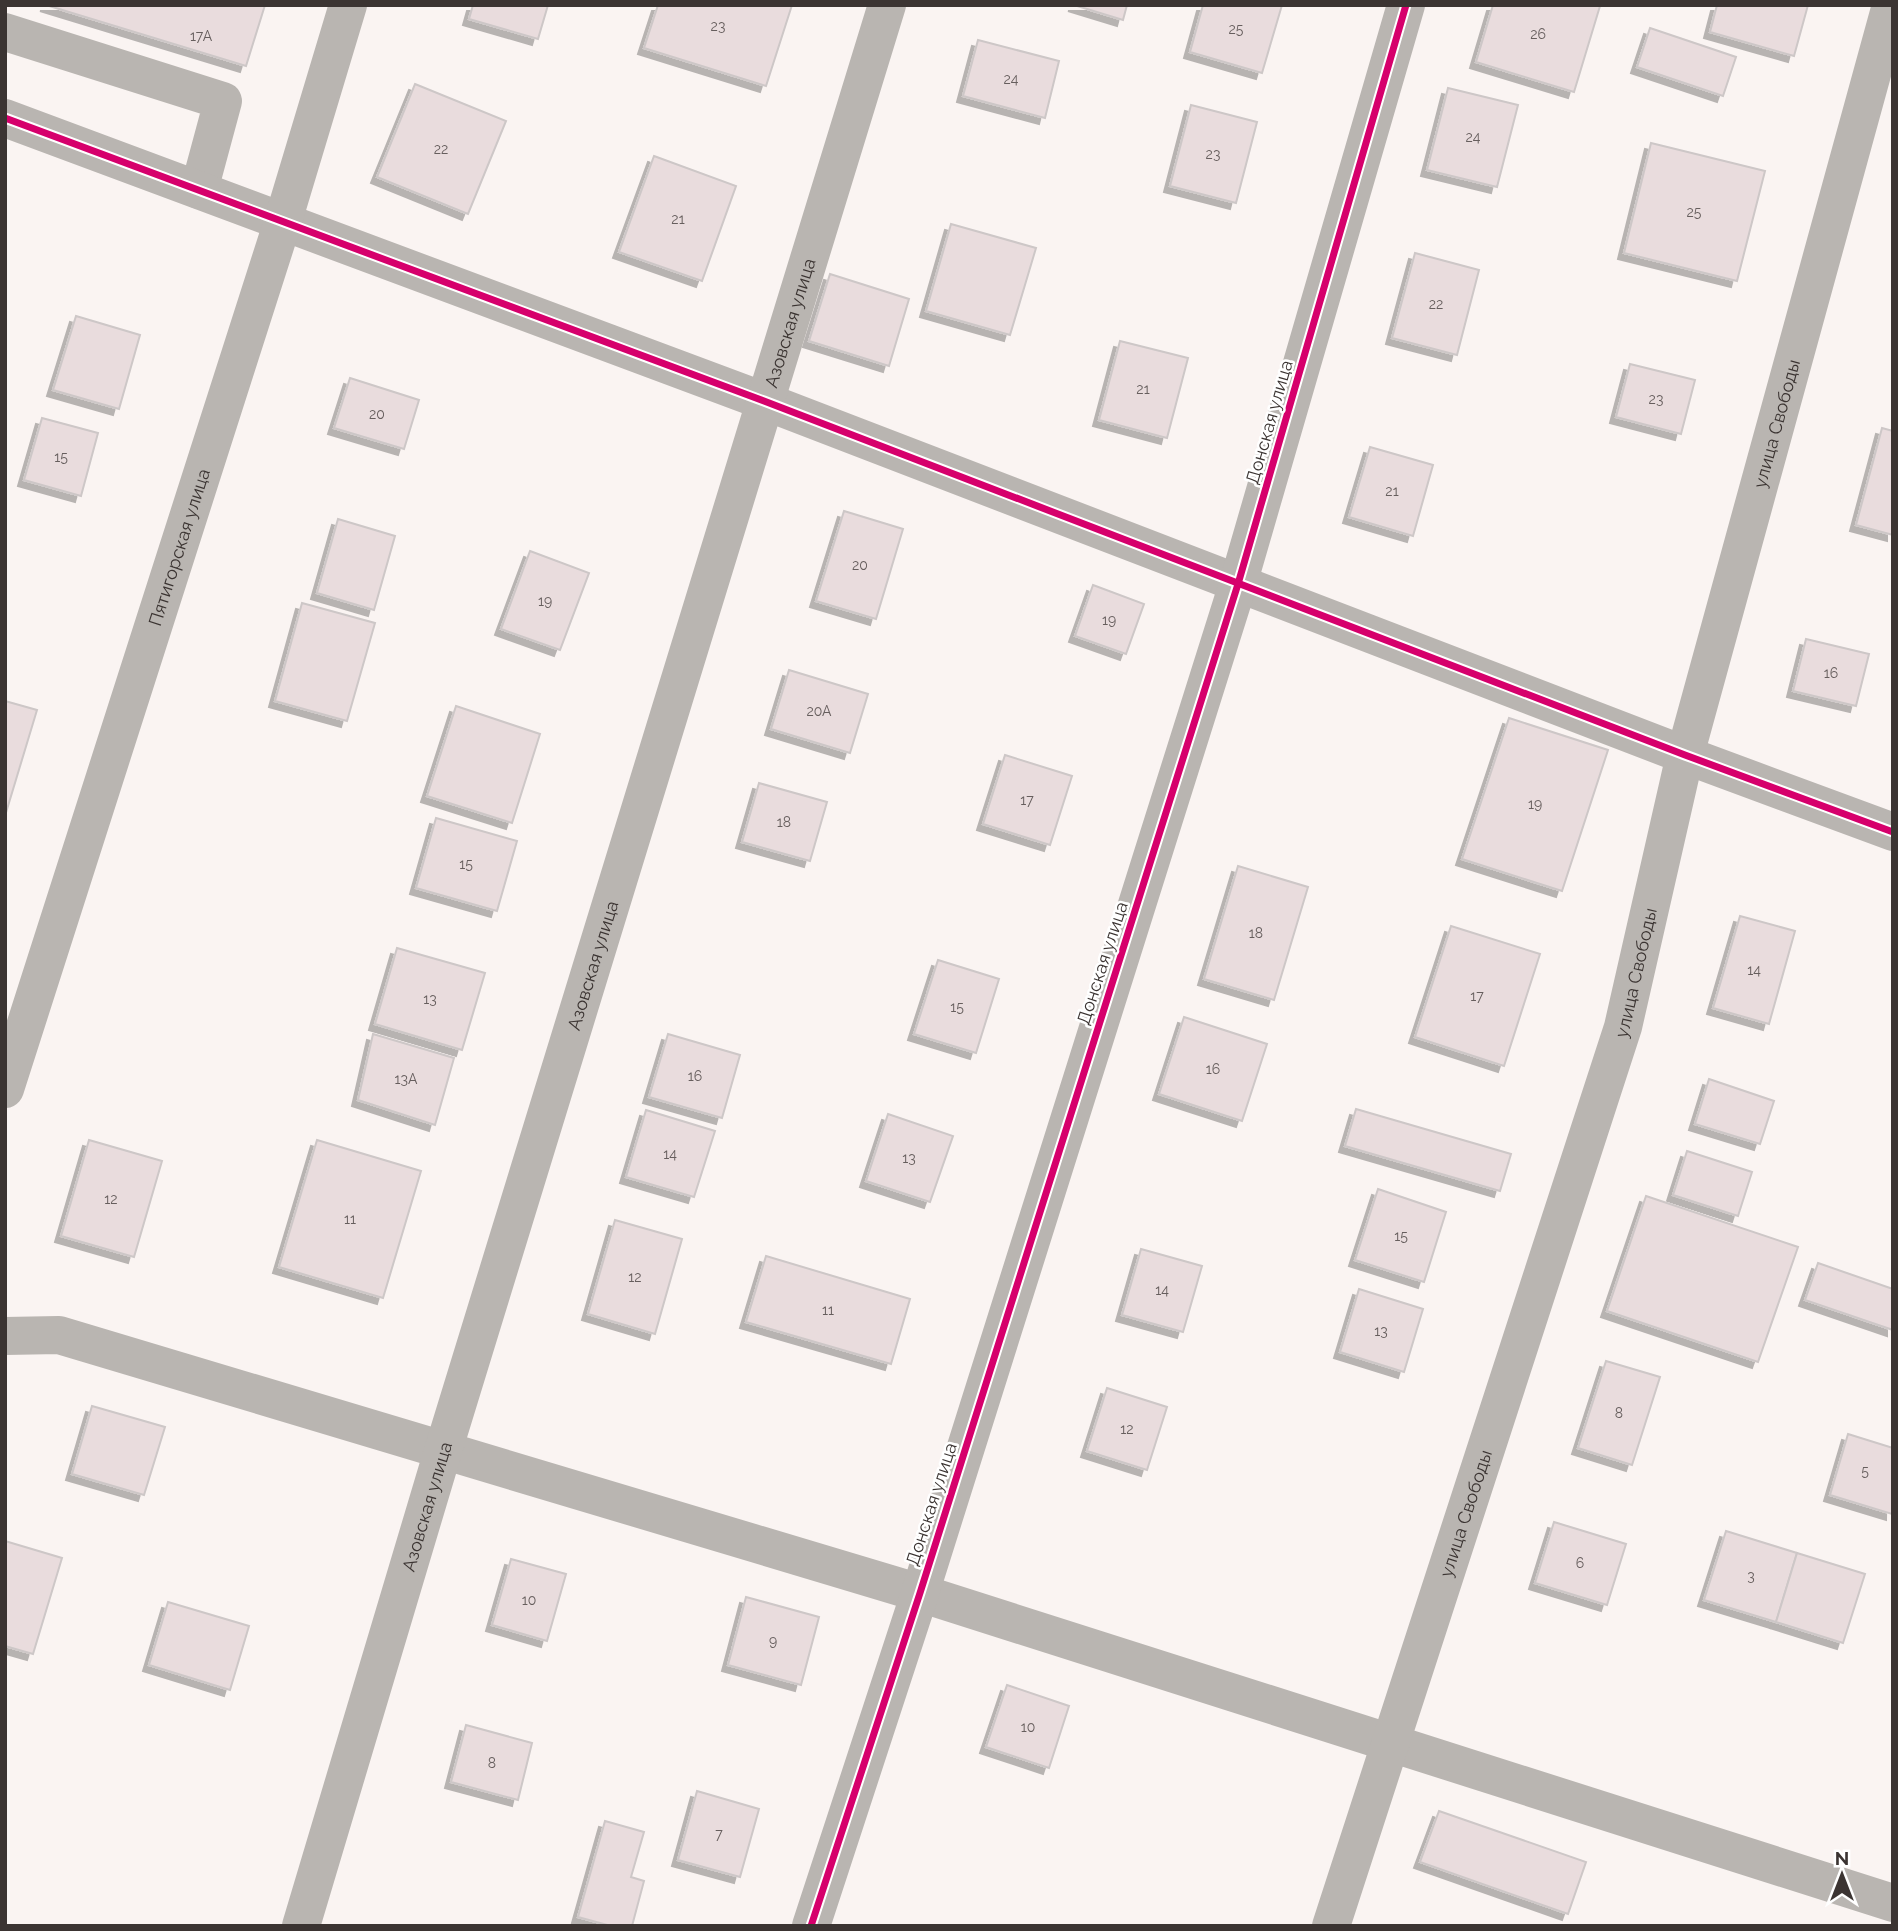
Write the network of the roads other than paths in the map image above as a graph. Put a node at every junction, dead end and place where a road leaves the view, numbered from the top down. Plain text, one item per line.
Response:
1 (348, 5) edge
2 (887, 5) edge
3 (1406, 5) edge
4 (1891, 5) edge
5 (5, 32) edge
6 (5, 118) edge
7 (199, 190) junction
8 (283, 221) junction
9 (764, 401) junction
10 (1238, 584) junction
11 (1685, 755) junction
12 (1893, 832) edge
13 (5, 1089) edge
14 (5, 1336) edge
15 (443, 1451) junction
16 (920, 1593) junction
17 (1390, 1743) junction
18 (1893, 1903) edge
19 (301, 1926) edge
20 (811, 1926) edge
21 (1331, 1926) edge

1 - 8 street, Пятигорская улица
2 - 9 street, Азовская улица
3 - 10 street, Донская улица
4 - 11 street, улица Свободы
5 - 7 street
6 - 7 street
7 - 8 street
8 - 9 street
8 - 13 street, Пятигорская улица
9 - 10 street
9 - 15 street, Азовская улица
10 - 11 street
10 - 16 street, Донская улица
11 - 12 street
11 - 17 street, улица Свободы
14 - 15 street
15 - 16 street
15 - 19 street, Азовская улица
16 - 17 street
16 - 20 street, Донская улица
17 - 18 street
17 - 21 street, улица Свободы

